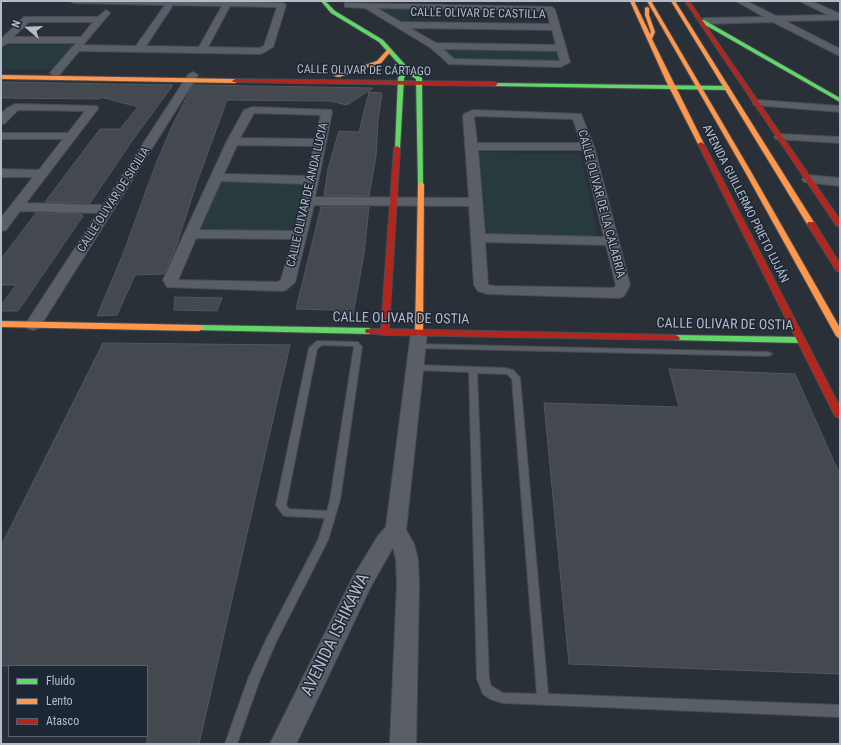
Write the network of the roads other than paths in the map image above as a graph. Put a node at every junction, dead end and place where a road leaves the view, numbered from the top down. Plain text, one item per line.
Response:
1 (74, 1) edge
2 (116, 1) edge
3 (323, 1) edge
4 (632, 1) edge
5 (649, 1) edge
6 (673, 1) edge
7 (687, 1) edge
8 (740, 1) edge
9 (804, 1) edge
10 (171, 3) junction
11 (228, 3) junction
12 (348, 5) dead end
13 (366, 6) junction
14 (840, 17) edge
15 (773, 19) junction
16 (101, 20) junction
17 (702, 21) junction
18 (399, 25) junction
19 (556, 27) junction
20 (650, 39) junction
21 (84, 40) junction
22 (3, 42) edge
23 (434, 46) junction
24 (700, 46) junction
25 (76, 48) junction
26 (562, 48) junction
27 (139, 49) junction
28 (202, 50) junction
29 (390, 50) junction
30 (840, 54) edge
31 (513, 64) junction
32 (524, 64) junction
33 (406, 70) junction
34 (1, 72) edge
35 (55, 73) junction
36 (1, 77) edge
37 (192, 77) junction
38 (336, 77) junction
39 (401, 81) junction
40 (419, 81) junction
41 (515, 82) junction
42 (526, 82) junction
43 (671, 85) junction
44 (699, 85) junction
45 (725, 86) junction
46 (840, 100) edge
47 (758, 103) junction
48 (840, 109) edge
49 (1, 121) edge
50 (1, 136) edge
51 (72, 136) junction
52 (780, 137) junction
53 (840, 140) edge
54 (233, 142) junction
55 (320, 143) junction
56 (472, 146) junction
57 (588, 147) junction
58 (1, 173) edge
59 (43, 174) junction
60 (217, 177) junction
61 (808, 179) junction
62 (313, 180) junction
63 (840, 182) edge
64 (309, 198) junction
65 (393, 198) junction
66 (421, 199) junction
67 (474, 199) junction
68 (20, 203) junction
69 (111, 205) junction
70 (840, 224) edge
71 (1, 227) edge
72 (191, 234) junction
73 (301, 235) junction
74 (478, 238) junction
75 (612, 241) junction
76 (840, 270) edge
77 (1, 324) edge
78 (33, 325) junction
79 (386, 332) junction
80 (840, 336) edge
81 (800, 340) junction
82 (417, 350) junction
83 (768, 354) dead end
84 (473, 369) junction
85 (840, 416) edge
86 (331, 515) junction
87 (396, 530) junction
88 (543, 700) junction
89 (840, 711) edge
90 (231, 744) edge
91 (283, 744) edge
92 (402, 744) edge

1 - 2 street
2 - 10 street
2 - 16 street
3 - 29 street
4 - 20 street, AVENIDA GUILLERMO PRIETO LUJÁN
5 - 20 street
5 - 44 street, AVENIDA GUILLERMO PRIETO LUJÁN
6 - 24 street
7 - 17 street
8 - 15 street
9 - 14 street
10 - 11 street
10 - 27 street
11 - 28 street
11 - 28 street
12 - 13 street
13 - 18 street
13 - 19 street
14 - 15 street
15 - 17 street
15 - 30 street
16 - 21 street
16 - 22 street
17 - 24 street
17 - 46 street
17 - 47 street
18 - 19 street, CALLE OLIVAR DE CASTILLA
18 - 23 street
19 - 26 street
20 - 43 street, AVENIDA GUILLERMO PRIETO LUJÁN
21 - 22 street
21 - 25 street
23 - 26 street
23 - 31 street
24 - 45 street
25 - 27 street
25 - 35 street
26 - 32 street
27 - 28 street
29 - 33 street
29 - 38 street
31 - 32 street
31 - 41 street
32 - 42 street
33 - 39 street
33 - 40 street
34 - 35 street, CALLE OLIVAR DE CÁRTAGO
35 - 37 street, CALLE OLIVAR DE CÁRTAGO
36 - 37 street, CALLE OLIVAR DE CÁRTAGO
37 - 38 street, CALLE OLIVAR DE CÁRTAGO
37 - 39 street, CALLE OLIVAR DE CÁRTAGO
37 - 69 street, CALLE OLIVAR DE SICILIA
38 - 39 street, CALLE OLIVAR DE CÁRTAGO
39 - 40 street, CALLE OLIVAR DE CÁRTAGO
39 - 65 street
40 - 41 street, CALLE OLIVAR DE CÁRTAGO
40 - 66 street
41 - 42 street, CALLE OLIVAR DE CÁRTAGO
42 - 43 street, CALLE OLIVAR DE CÁRTAGO
43 - 44 street, CALLE OLIVAR DE CÁRTAGO
43 - 81 street, AVENIDA GUILLERMO PRIETO LUJÁN
44 - 45 street, CALLE OLIVAR DE CÁRTAGO
44 - 80 street, AVENIDA GUILLERMO PRIETO LUJÁN
45 - 76 street
47 - 48 street
47 - 52 street
49 - 51 street
50 - 51 street
51 - 59 street
52 - 53 street
52 - 61 street
54 - 55 street
54 - 55 street, CALLE OLIVAR DE ANDA LUCIA
54 - 60 street, CALLE OLIVAR DE ANDA LUCIA
55 - 62 street, CALLE OLIVAR DE ANDA LUCIA
56 - 57 street
56 - 57 street, CALLE OLIVAR DE LA CALABRIA
56 - 67 street, CALLE OLIVAR DE LA CALABRIA
57 - 75 street, CALLE OLIVAR DE LA CALABRIA
58 - 59 street
59 - 68 street
60 - 62 street
60 - 72 street, CALLE OLIVAR DE ANDA LUCIA
61 - 63 street
61 - 70 street
62 - 64 street, CALLE OLIVAR DE ANDA LUCIA
64 - 65 street
64 - 73 street, CALLE OLIVAR DE ANDA LUCIA
65 - 66 street
65 - 79 street
66 - 67 street
66 - 82 street
67 - 74 street, CALLE OLIVAR DE LA CALABRIA
68 - 69 street
68 - 71 street
69 - 78 street, CALLE OLIVAR DE SICILIA
72 - 73 street
72 - 73 street, CALLE OLIVAR DE ANDA LUCIA
74 - 75 street
74 - 75 street, CALLE OLIVAR DE LA CALABRIA
77 - 78 street, CALLE OLIVAR DE OSTIA
78 - 79 street, CALLE OLIVAR DE OSTIA
79 - 82 street, CALLE OLIVAR DE OSTIA
81 - 82 street, CALLE OLIVAR DE OSTIA
81 - 85 street, AVENIDA GUILLERMO PRIETO LUJÁN
82 - 83 lane
82 - 84 lane
82 - 87 street
84 - 88 lane
84 - 88 lane
86 - 86 lane
86 - 90 lane
87 - 91 street, AVENIDA ISHIKAWA
87 - 92 street
88 - 89 lane

